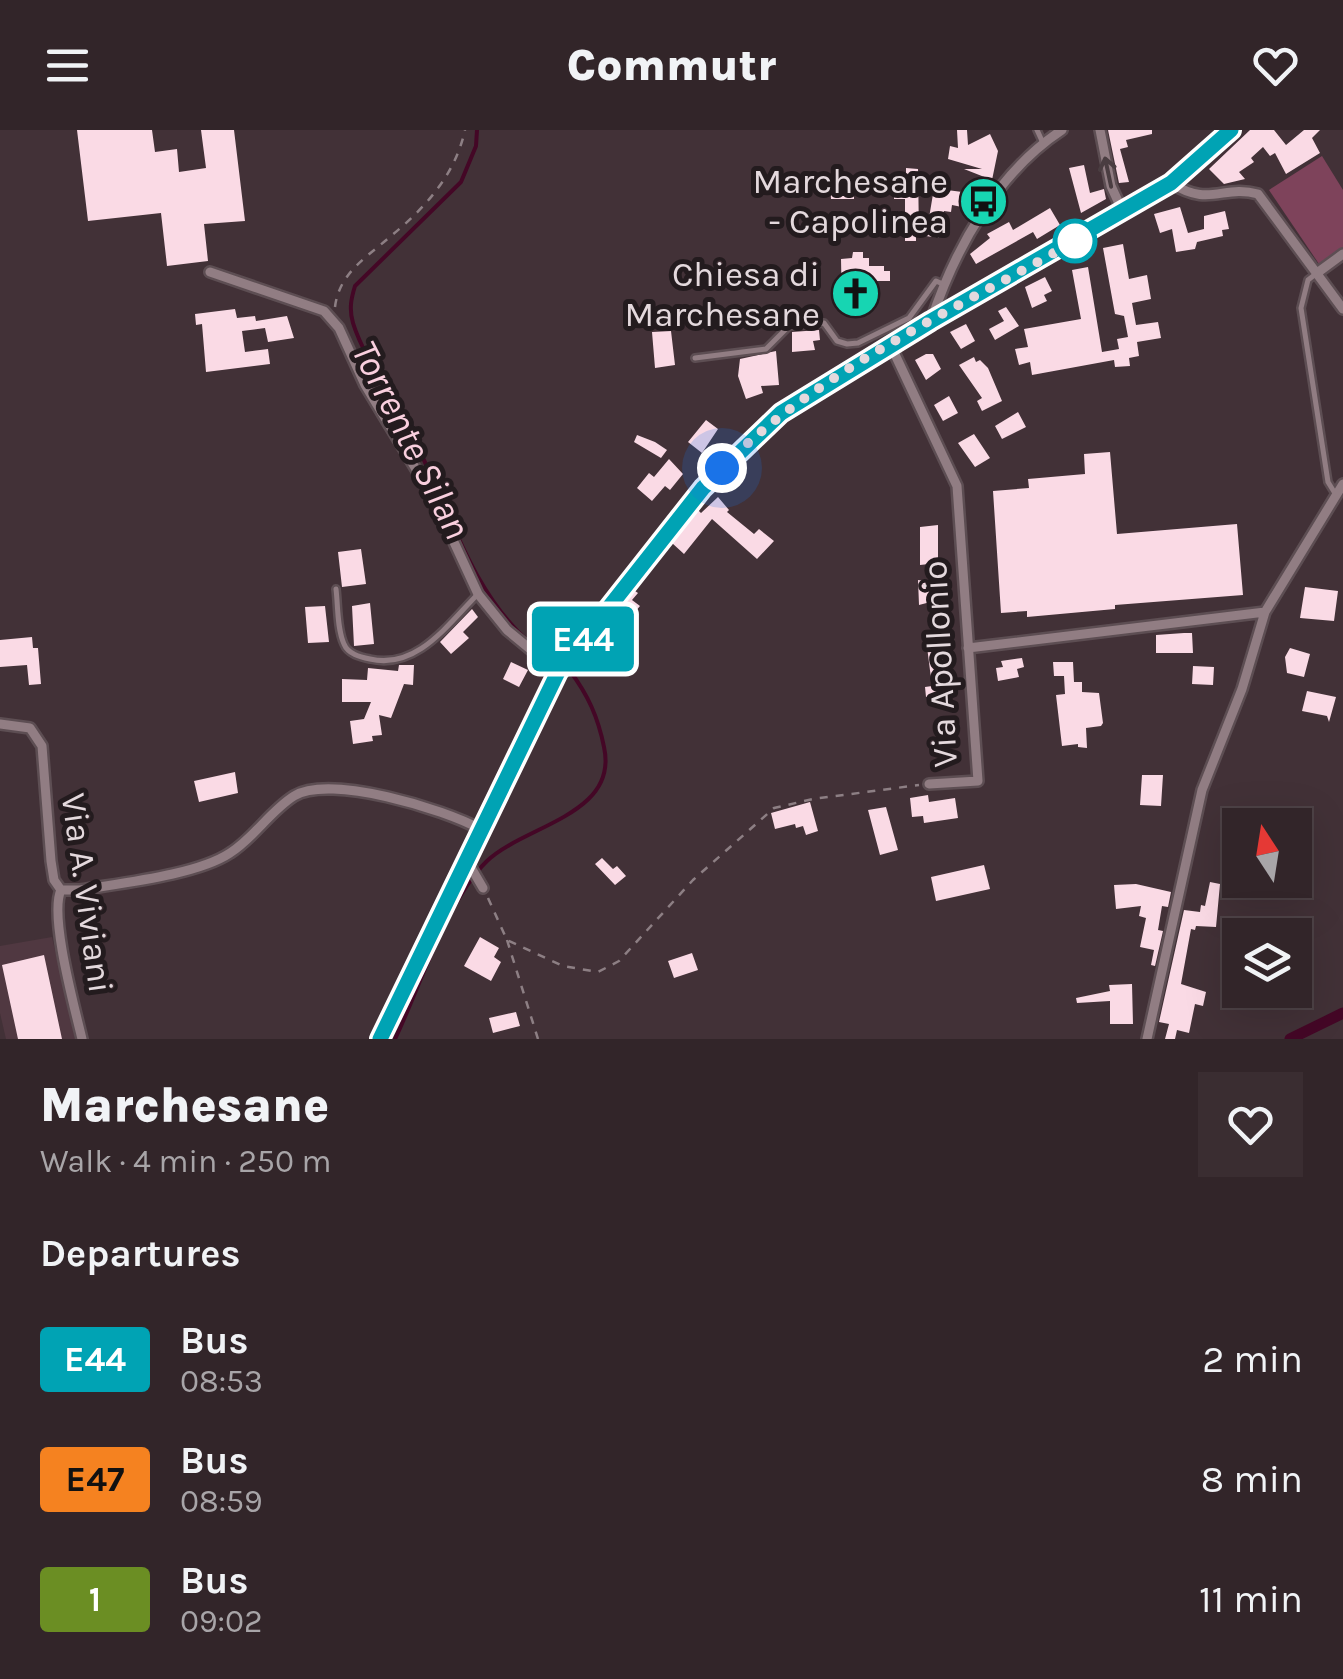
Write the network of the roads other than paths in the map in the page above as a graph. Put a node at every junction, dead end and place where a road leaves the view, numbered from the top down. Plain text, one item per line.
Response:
1 (1038, 130) edge
2 (1062, 130) edge
3 (1100, 130) edge
4 (1231, 130) edge
5 (1043, 143) junction
6 (1171, 183) junction
7 (1123, 212) junction
8 (1343, 254) edge
9 (210, 272) dead end
10 (1317, 273) junction
11 (946, 286) junction
12 (1343, 309) edge
13 (931, 321) junction
14 (891, 346) junction
15 (695, 358) dead end
16 (1343, 484) edge
17 (1336, 496) junction
18 (336, 589) dead end
19 (478, 594) junction
20 (1265, 612) junction
21 (968, 648) junction
22 (558, 672) junction
23 (0, 724) edge
24 (928, 784) road end
25 (480, 830) junction
26 (466, 858) junction
27 (483, 888) road end
28 (61, 890) junction
29 (82, 1039) edge
30 (380, 1039) edge
31 (1147, 1039) edge

1 - 5 lane
2 - 5 street
7 -> 3 street
4 - 6 main road
5 - 11 street
6 - 7 main road
6 - 10 street
7 - 13 main road
8 - 10 street
9 - 19 street
10 - 12 street
10 - 17 lane
11 - 13 street
11 - 15 lane
13 - 14 main road
14 - 21 street, Via Apollonio
14 - 22 main road
16 - 17 street
17 - 20 street
18 - 19 lane
19 - 22 street
20 - 21 street
20 - 31 street
21 - 24 street, Via Apollonio
22 - 25 main road
23 - 28 street, Via A. Viviani
25 - 26 main road
25 - 28 street
26 - 27 street
26 - 30 main road
28 - 29 street, Via A. Viviani

